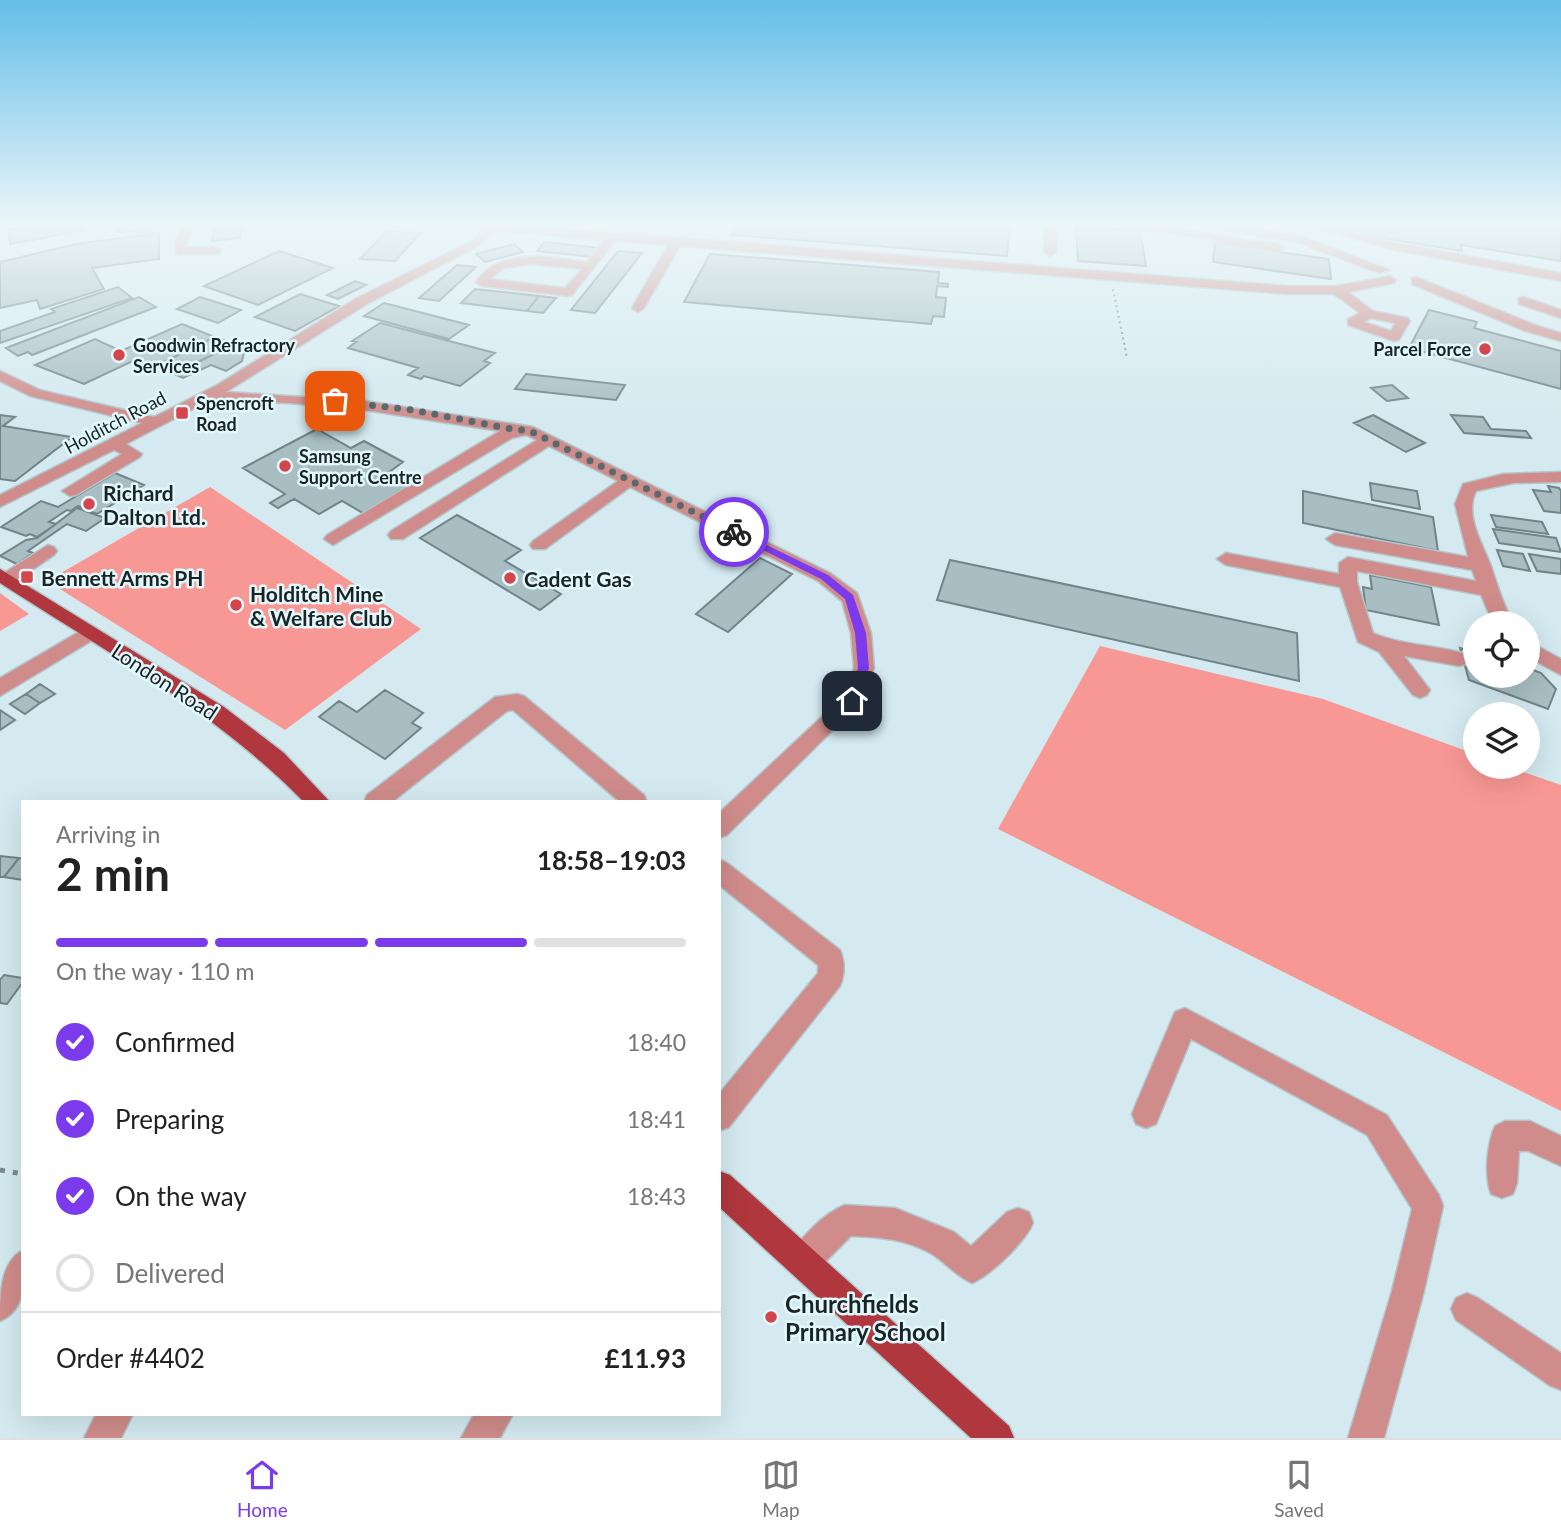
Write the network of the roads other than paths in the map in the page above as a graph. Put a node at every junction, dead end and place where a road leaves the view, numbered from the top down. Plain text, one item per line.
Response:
1 (382, 290) edge
2 (552, 290) edge
3 (570, 290) edge
4 (648, 290) edge
5 (1337, 290) edge
6 (1438, 290) edge
7 (1524, 301) dead end
8 (638, 308) dead end
9 (1369, 314) dead end
10 (1561, 314) edge
11 (1561, 337) edge
12 (0, 375) edge
13 (207, 396) junction
14 (156, 422) junction
15 (517, 430) junction
16 (548, 440) junction
17 (114, 444) junction
18 (1561, 477) edge
19 (630, 480) junction
20 (70, 491) dead end
21 (0, 502) edge
22 (397, 535) dead end
23 (333, 539) dead end
24 (1335, 539) dead end
25 (539, 545) dead end
26 (48, 551) dead end
27 (1226, 559) dead end
28 (1482, 566) junction
29 (3, 577) edge
30 (1348, 582) junction
31 (1489, 590) junction
32 (1498, 611) edge
33 (89, 633) junction
34 (1386, 647) junction
35 (1540, 655) edge
36 (1459, 659) dead end
37 (1561, 668) edge
38 (0, 688) edge
39 (1420, 690) dead end
40 (313, 800) edge
41 (378, 800) edge
42 (634, 800) edge
43 (721, 826) edge
44 (721, 872) edge
45 (721, 1114) edge
46 (1146, 1114) dead end
47 (1561, 1151) edge
48 (1502, 1183) dead end
49 (721, 1188) edge
50 (1018, 1223) dead end
51 (803, 1262) junction
52 (21, 1269) edge
53 (0, 1305) edge
54 (1467, 1309) dead end
55 (1561, 1373) edge
56 (115, 1416) edge
57 (494, 1416) edge
58 (101, 1438) edge
59 (478, 1438) edge
60 (997, 1438) edge
61 (1366, 1438) edge

1 - 13 street, Holditch Road
2 - 3 street
4 - 8 street
5 - 9 street
6 - 11 street
7 - 10 street
12 - 14 street
13 - 14 street, Holditch Road
13 - 15 street
14 - 17 street, Holditch Road
15 - 16 street
15 - 23 street
16 - 19 street
16 - 22 street
17 - 20 street
17 - 21 street, Holditch Road
18 - 28 street
19 - 25 street
19 - 43 street
24 - 28 street
26 - 29 street
27 - 30 street
28 - 31 street
29 - 33 main road, London Road
30 - 31 street
30 - 34 street
31 - 32 street
33 - 38 street
33 - 40 main road, London Road
34 - 36 street
34 - 39 street
35 - 37 street
41 - 42 street
44 - 45 street
46 - 61 street
47 - 48 street
49 - 51 main road
50 - 51 street
51 - 60 main road
52 - 53 street
54 - 55 street
56 - 58 street
57 - 59 street

